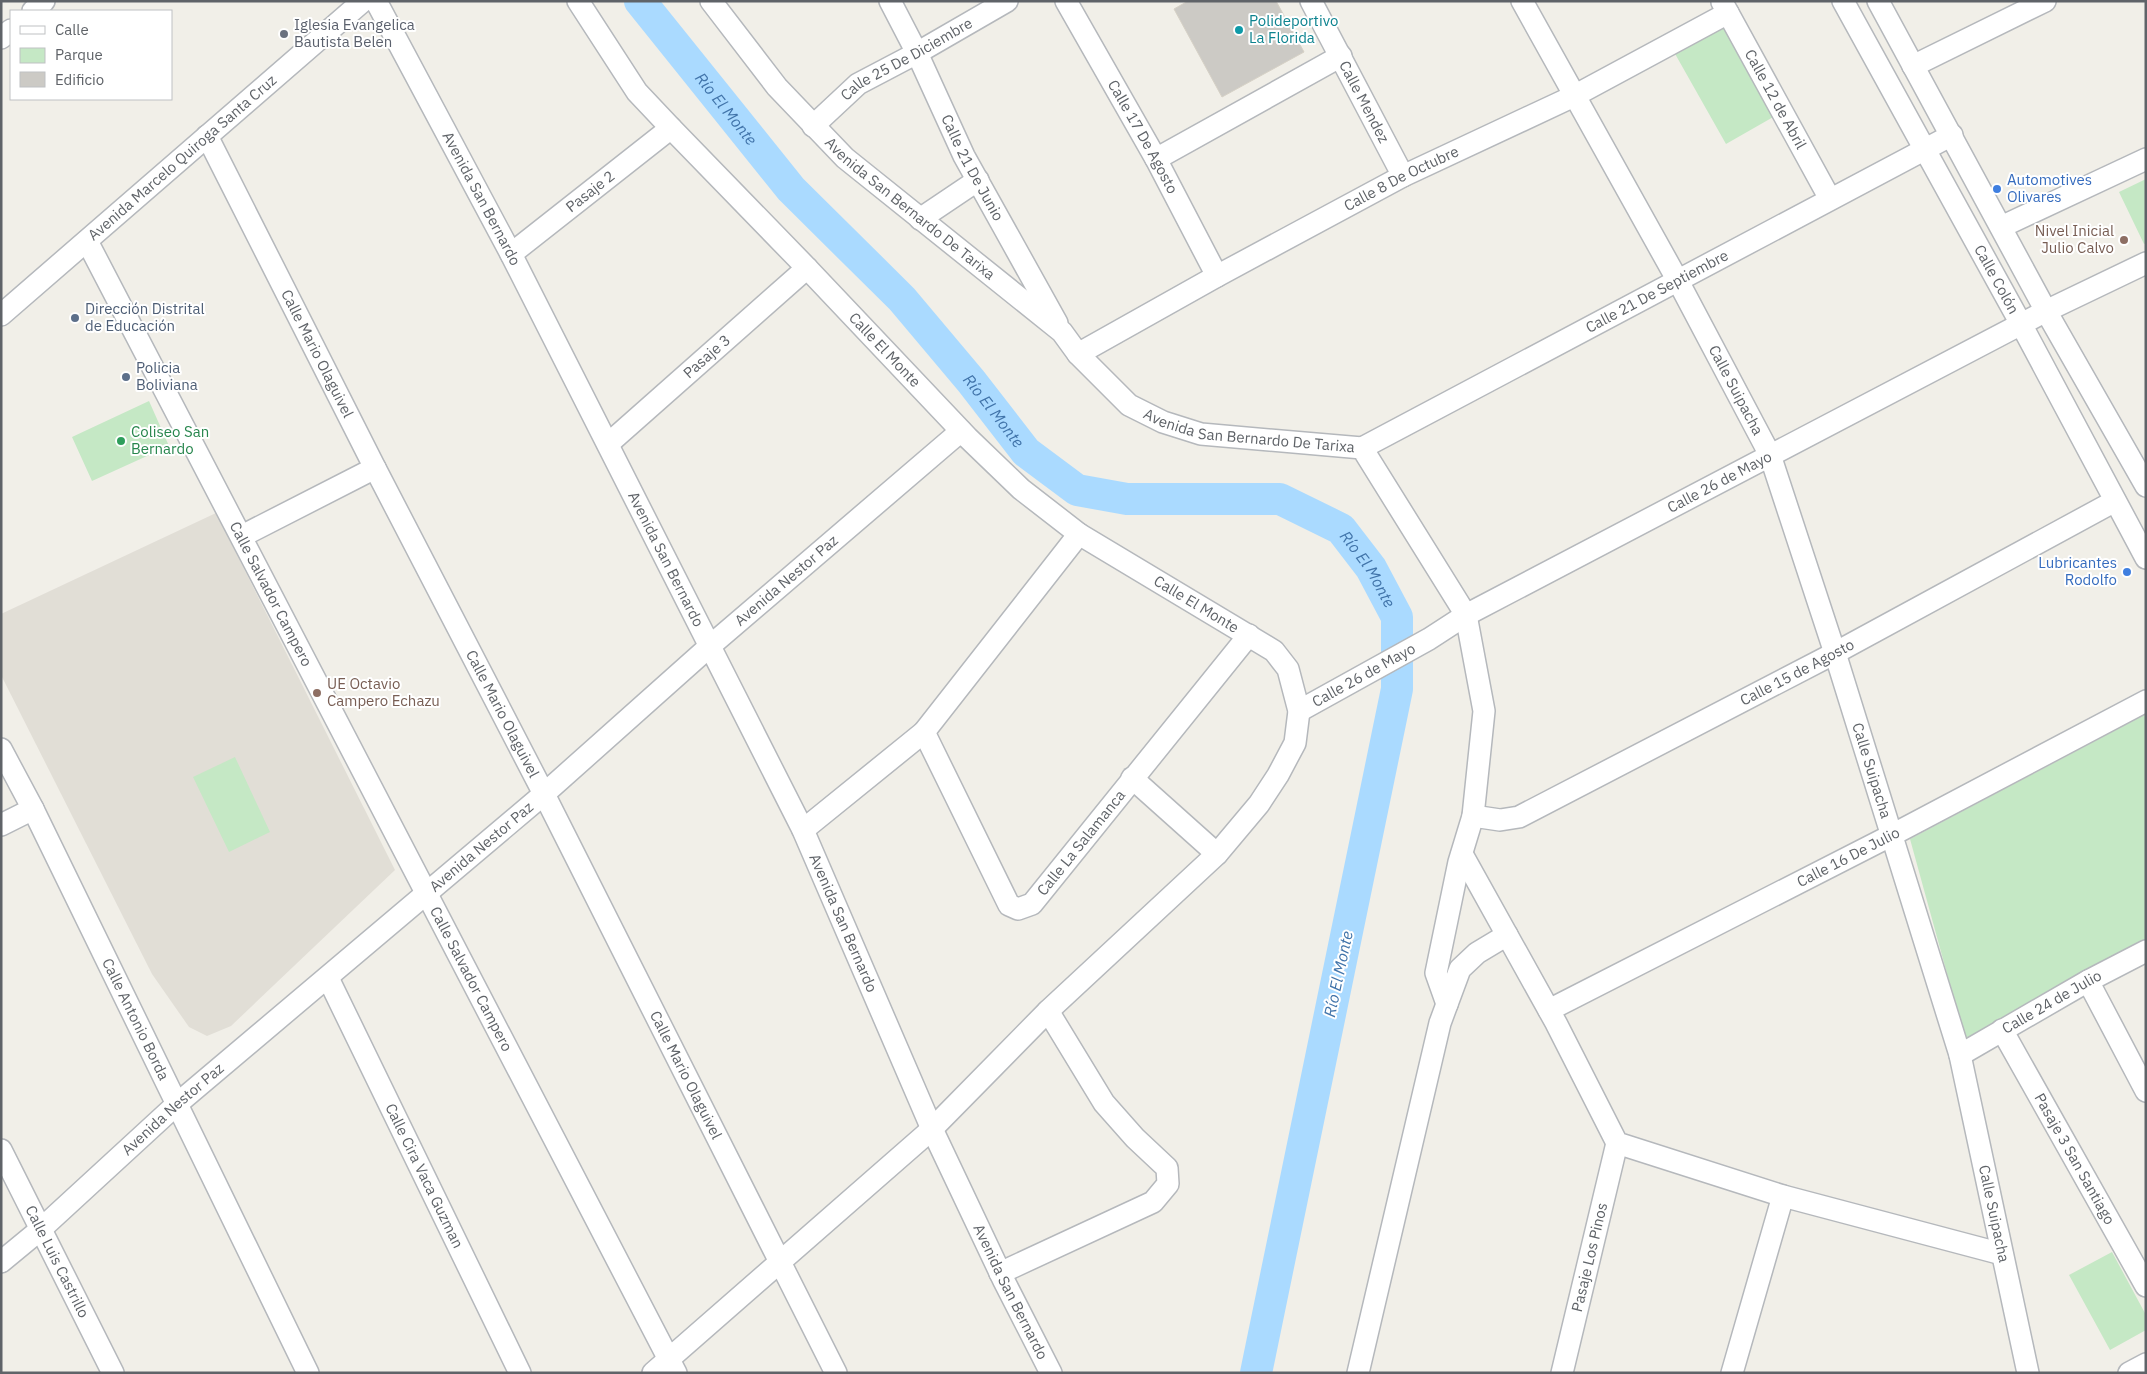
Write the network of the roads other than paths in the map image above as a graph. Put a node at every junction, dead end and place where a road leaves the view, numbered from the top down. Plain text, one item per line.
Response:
1 (44, 1) edge
2 (363, 1) edge
3 (376, 1) edge
4 (578, 1) edge
5 (711, 1) edge
6 (890, 1) edge
7 (1007, 1) edge
8 (1066, 1) edge
9 (1311, 1) edge
10 (1522, 1) edge
11 (1843, 1) edge
12 (1878, 1) edge
13 (2045, 1) edge
14 (1725, 7) edge
15 (34, 10) edge
16 (917, 53) junction
17 (1341, 56) junction
18 (1913, 66) junction
19 (1574, 96) junction
20 (812, 126) junction
21 (670, 128) junction
22 (1952, 134) junction
23 (207, 136) junction
24 (1925, 149) junction
25 (1156, 159) junction
26 (2146, 159) edge
27 (1403, 176) junction
28 (978, 180) junction
29 (1830, 199) junction
30 (920, 219) junction
31 (2001, 227) junction
32 (87, 240) junction
33 (511, 254) junction
34 (2146, 264) edge
35 (807, 268) junction
36 (1216, 276) junction
37 (1678, 281) junction
38 (2046, 311) junction
39 (1, 315) edge
40 (2021, 324) junction
41 (1062, 332) junction
42 (1078, 354) junction
43 (961, 431) junction
44 (608, 444) junction
45 (1362, 448) junction
46 (1770, 455) junction
47 (375, 468) junction
48 (2146, 486) edge
49 (2115, 501) junction
50 (1079, 534) junction
51 (242, 536) junction
52 (2144, 550) edge
53 (1466, 615) junction
54 (1249, 635) junction
55 (710, 646) junction
56 (1835, 653) junction
57 (2146, 701) edge
58 (1300, 711) junction
59 (924, 732) junction
60 (1, 749) edge
61 (1132, 778) junction
62 (544, 794) junction
63 (33, 809) junction
64 (1472, 816) junction
65 (1, 825) edge
66 (803, 830) junction
67 (1892, 835) junction
68 (1217, 854) junction
69 (1462, 854) junction
70 (427, 893) junction
71 (1507, 935) junction
72 (2146, 951) edge
73 (328, 978) junction
74 (2088, 981) junction
75 (1447, 1004) junction
76 (1549, 1010) junction
77 (1048, 1011) junction
78 (2002, 1030) junction
79 (1960, 1055) junction
80 (2140, 1066) edge
81 (2146, 1091) edge
82 (177, 1104) junction
83 (932, 1128) junction
84 (1617, 1143) junction
85 (1, 1150) edge
86 (1783, 1196) junction
87 (41, 1229) junction
88 (2002, 1254) junction
89 (1, 1262) edge
90 (780, 1262) junction
91 (1000, 1273) junction
92 (2146, 1286) edge
93 (2146, 1364) edge
94 (672, 1366) edge
95 (113, 1373) edge
96 (308, 1373) edge
97 (520, 1373) edge
98 (653, 1373) edge
99 (836, 1373) edge
100 (1051, 1373) edge
101 (1358, 1373) edge
102 (1562, 1373) edge
103 (1732, 1373) edge
104 (2028, 1373) edge
105 (2129, 1373) edge

1 - 15 street
2 - 23 street, Avenida Marcelo Quiroga Santa Cruz
3 - 33 street, Avenida San Bernardo
4 - 21 street, Calle El Monte
5 - 20 street, Avenida San Bernardo De Tarixa
6 - 16 street, Calle 21 De Junio
7 - 16 street, Calle 25 De Diciembre
8 - 25 street, Calle 17 De Agosto
9 - 17 street, Calle Mendez
10 - 19 street, Calle Suipacha
11 - 24 street, Calle Colón
12 - 18 street, Calle Colón
13 - 18 street
14 - 19 street, Calle 8 De Octubre
14 - 29 street, Calle 12 de Abril
16 - 20 street, Calle 25 De Diciembre
16 - 28 street, Calle 21 De Junio
17 - 25 street
17 - 27 street, Calle Mendez
18 - 22 street, Calle Colón
19 - 27 street, Calle 8 De Octubre
19 - 37 street, Calle Suipacha
20 - 30 street, Avenida San Bernardo De Tarixa
21 - 33 street, Pasaje 2
21 - 35 street, Calle El Monte
22 - 24 street, Calle 21 De Septiembre
22 - 31 street, Calle Colón
23 - 32 street, Avenida Marcelo Quiroga Santa Cruz
23 - 47 street, Calle Mario Olaguivel
24 - 29 street, Calle 21 De Septiembre
24 - 40 street, Calle Colón
25 - 36 street, Calle 17 De Agosto
26 - 31 street
27 - 36 street, Calle 8 De Octubre
28 - 30 street
28 - 41 street, Calle 21 De Junio
29 - 37 street, Calle 21 De Septiembre
30 - 41 street, Avenida San Bernardo De Tarixa
31 - 38 street, Calle Colón
32 - 39 street, Avenida Marcelo Quiroga Santa Cruz
32 - 51 street, Calle Salvador Campero
33 - 44 street, Avenida San Bernardo
34 - 38 street, Calle 26 de Mayo
35 - 43 street, Calle El Monte
35 - 44 street, Pasaje 3
36 - 42 street, Calle 8 De Octubre
37 - 45 street, Calle 21 De Septiembre
37 - 46 street, Calle Suipacha
38 - 40 street, Calle 26 de Mayo
38 - 48 street, Calle Colón
40 - 46 street, Calle 26 de Mayo
40 - 49 street, Calle Colón
41 - 42 street, Avenida San Bernardo De Tarixa
42 - 45 street, Avenida San Bernardo De Tarixa
43 - 50 street, Calle El Monte
43 - 55 street, Avenida Nestor Paz
44 - 55 street, Avenida San Bernardo
45 - 53 street, Avenida San Bernardo De Tarixa
46 - 53 street, Calle 26 de Mayo
46 - 56 street, Calle Suipacha
47 - 51 street
47 - 62 street, Calle Mario Olaguivel
49 - 52 street, Calle Colón
49 - 56 street, Calle 15 de Agosto
50 - 54 street, Calle El Monte
50 - 59 street
51 - 70 street, Calle Salvador Campero
53 - 58 street, Calle 26 de Mayo
53 - 64 street, Avenida San Bernardo De Tarixa
54 - 58 street
54 - 61 street, Calle La Salamanca
55 - 62 street, Avenida Nestor Paz
55 - 66 street, Avenida San Bernardo
56 - 64 street, Calle 15 de Agosto
56 - 67 street, Calle Suipacha
57 - 67 street, Calle 16 De Julio
58 - 68 street
59 - 61 street, Calle La Salamanca
59 - 66 street
60 - 63 street, Calle Antonio Borda
61 - 68 street
62 - 70 street, Avenida Nestor Paz
62 - 90 street, Calle Mario Olaguivel
63 - 65 street
63 - 82 street, Calle Antonio Borda
64 - 69 street, Avenida San Bernardo De Tarixa
66 - 83 street, Avenida San Bernardo
67 - 76 street, Calle 16 De Julio
67 - 79 street, Calle Suipacha
68 - 77 street
69 - 71 street
69 - 75 street, Avenida San Bernardo De Tarixa
70 - 73 street, Avenida Nestor Paz
70 - 94 street, Calle Salvador Campero
71 - 75 street
71 - 76 street
72 - 74 street, Calle 24 de Julio
73 - 82 street, Avenida Nestor Paz
73 - 97 street, Calle Cira Vaca Guzman
74 - 78 street, Calle 24 de Julio
74 - 80 street
75 - 101 street
76 - 84 street
77 - 83 street
77 - 91 street
78 - 79 street, Calle 24 de Julio
78 - 92 street, Pasaje 3 San Santiago
79 - 88 street, Calle Suipacha
80 - 81 street
82 - 87 street, Avenida Nestor Paz
82 - 96 street, Calle Antonio Borda
83 - 90 street
83 - 91 street, Avenida San Bernardo
84 - 86 street
84 - 102 street, Pasaje Los Pinos
85 - 87 street, Calle Luis Castrillo
86 - 88 street
86 - 103 street
87 - 89 street, Avenida Nestor Paz
87 - 95 street, Calle Luis Castrillo
88 - 104 street, Calle Suipacha
90 - 94 street
90 - 99 street, Calle Mario Olaguivel
91 - 100 street, Avenida San Bernardo
93 - 105 street
94 - 98 street

